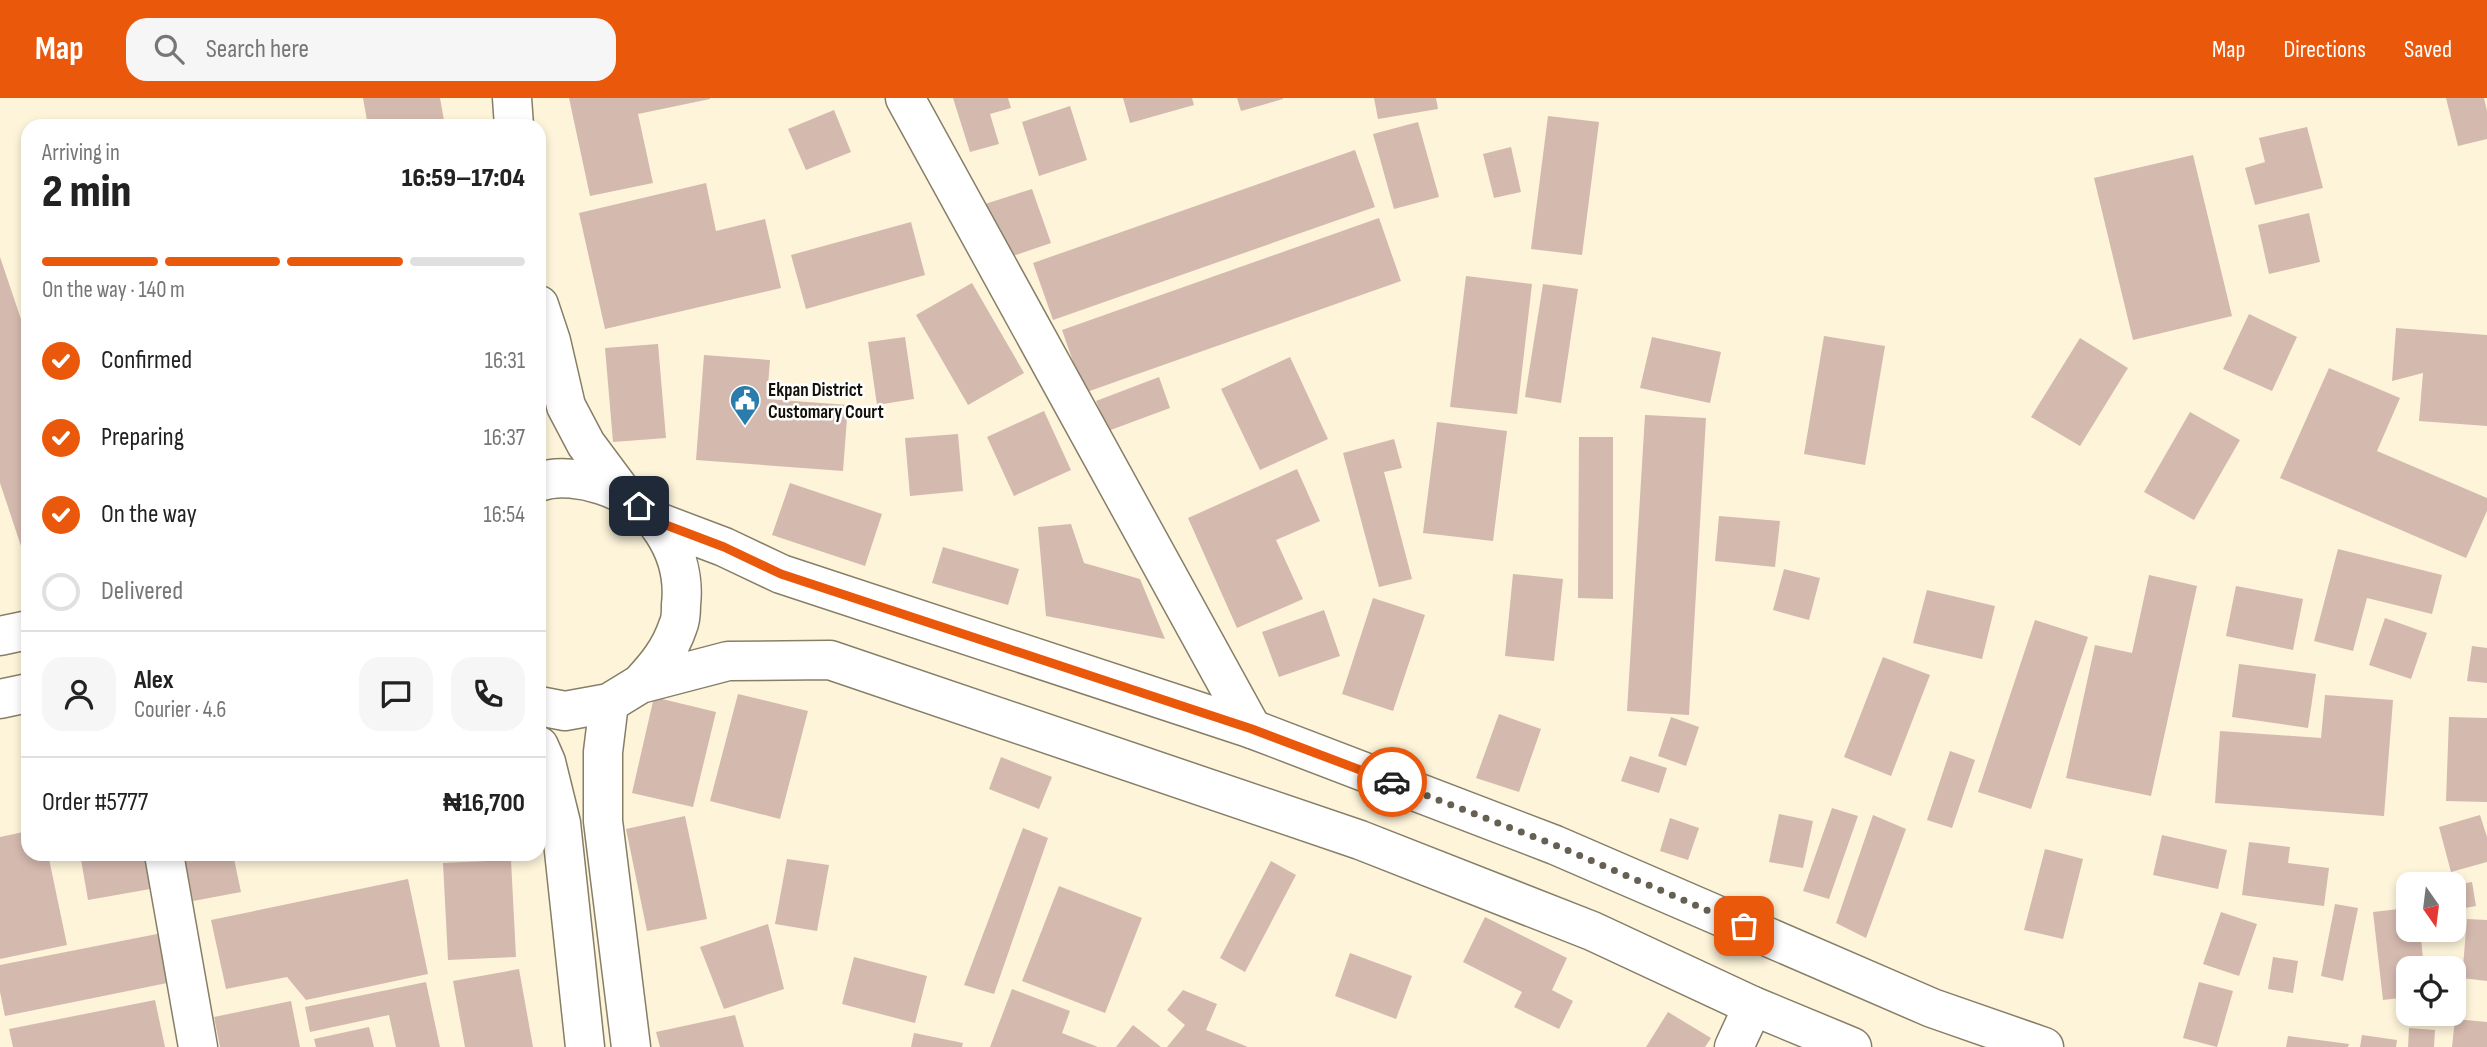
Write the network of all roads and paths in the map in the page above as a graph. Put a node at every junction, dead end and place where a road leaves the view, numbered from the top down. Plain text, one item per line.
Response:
1 (512, 98) edge
2 (905, 98) edge
3 (514, 119) edge
4 (546, 326) edge
5 (546, 480) edge
6 (621, 491) junction
7 (658, 522) junction
8 (21, 632) edge
9 (0, 636) edge
10 (21, 694) edge
11 (624, 694) junction
12 (0, 699) edge
13 (546, 707) edge
14 (1252, 729) junction
15 (546, 762) edge
16 (165, 861) edge
17 (1753, 1006) junction
18 (198, 1047) edge
19 (585, 1047) edge
20 (631, 1047) edge
21 (1734, 1047) edge
22 (1852, 1047) edge
23 (2044, 1047) edge

1 - 3 main road
2 - 14 main road
4 - 6 main road
5 - 6 main road
6 - 7 main road
7 - 11 main road
7 - 14 main road
8 - 9 main road
10 - 12 main road
11 - 13 main road
11 - 17 main road
11 - 20 main road
14 - 23 main road
15 - 19 main road
16 - 18 main road
17 - 21 main road
17 - 22 main road

